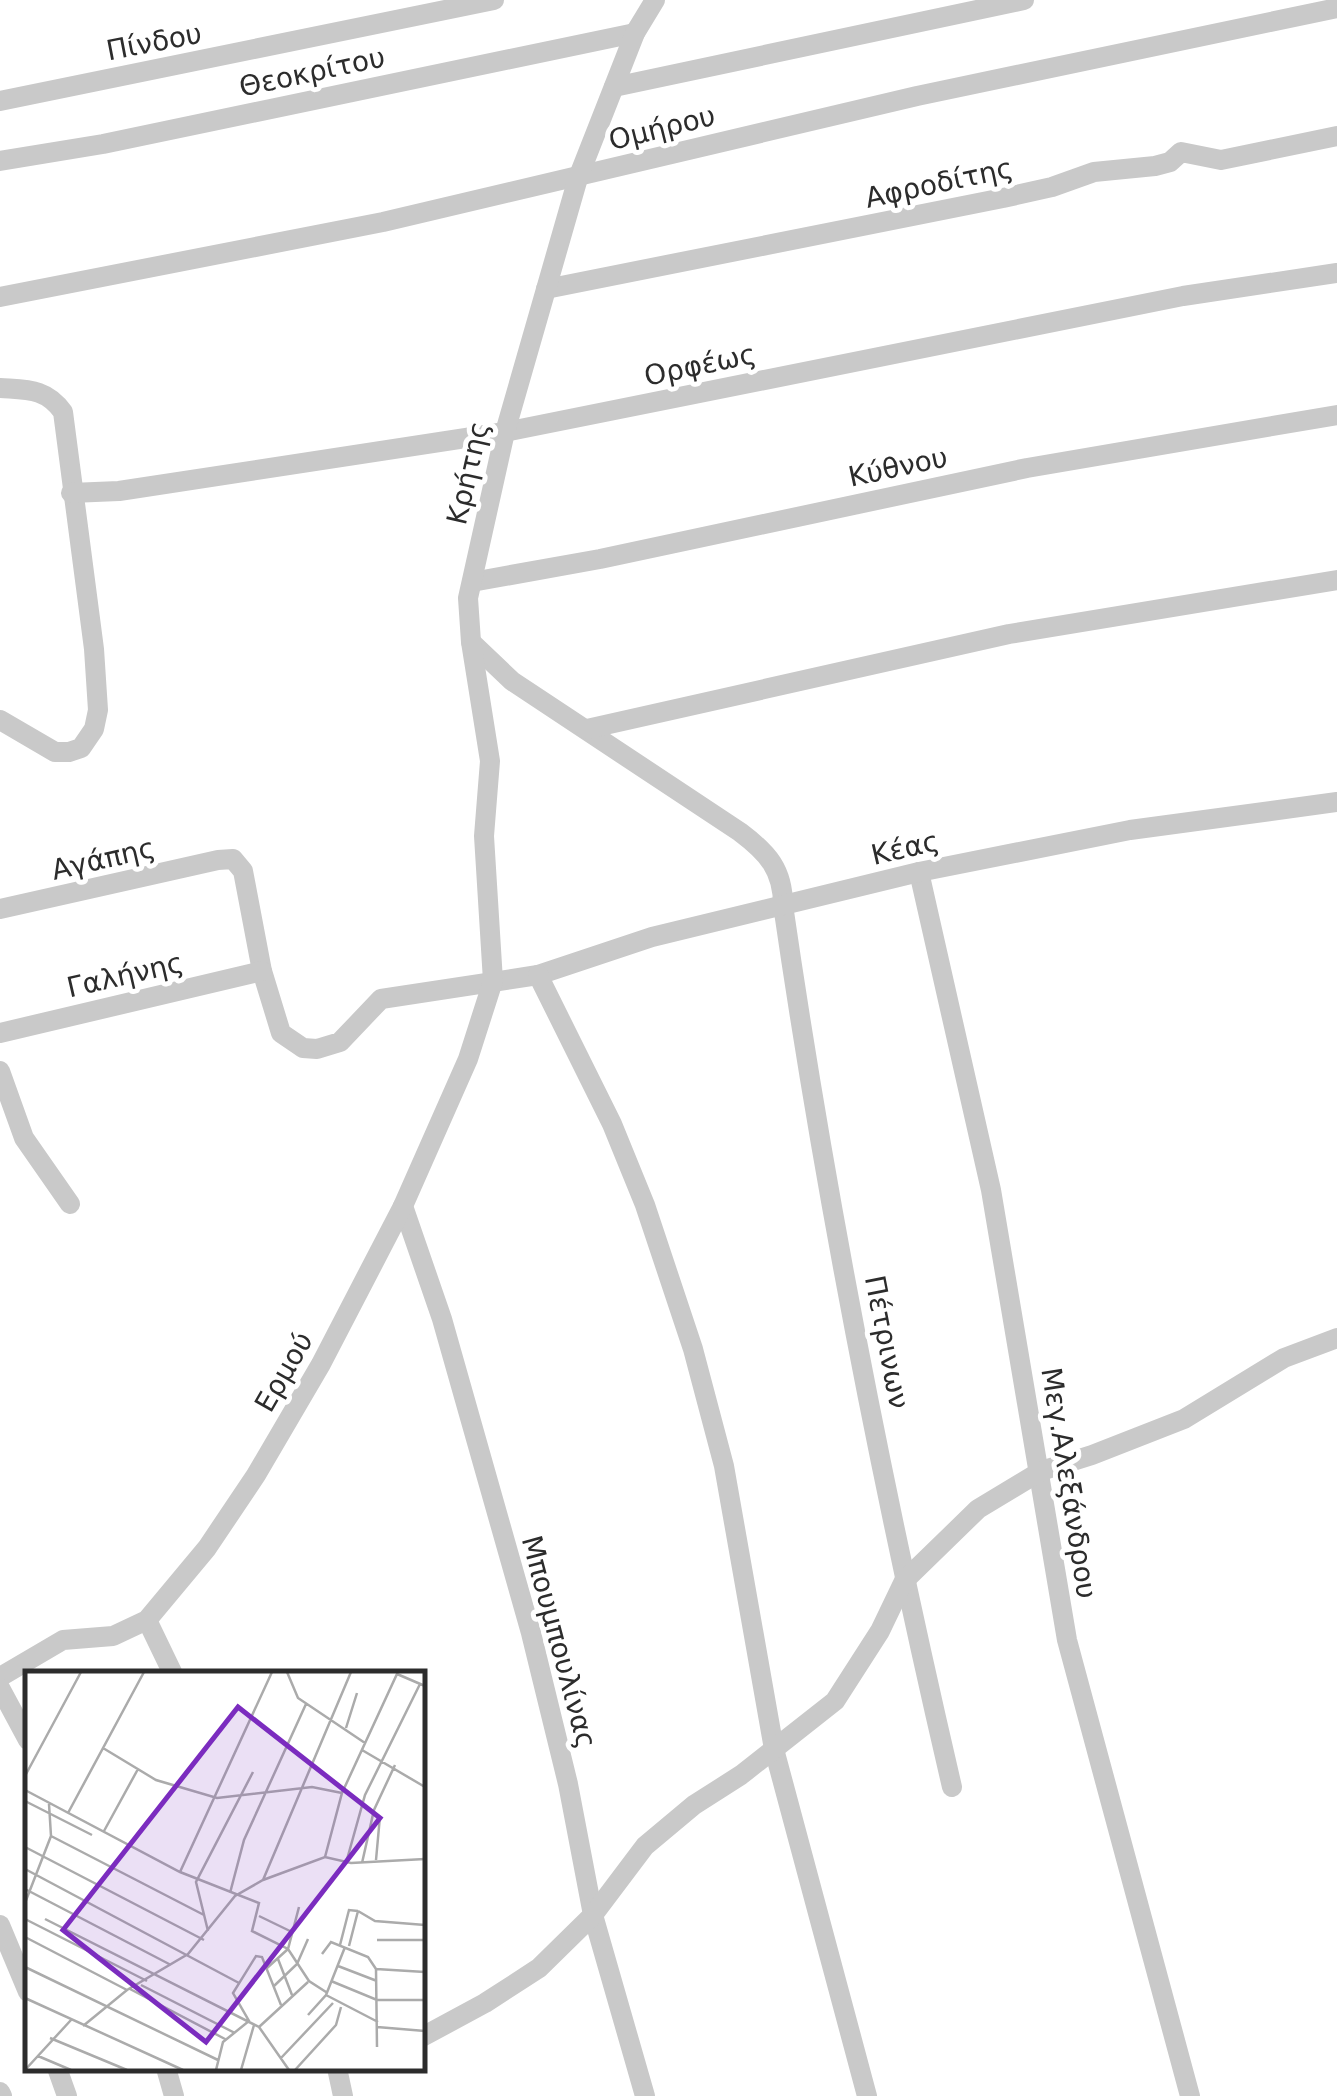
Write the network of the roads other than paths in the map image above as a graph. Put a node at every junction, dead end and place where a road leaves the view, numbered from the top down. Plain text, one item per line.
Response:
1 (494, 0) edge
2 (655, 0) edge
3 (1024, 0) edge
4 (1337, 8) edge
5 (634, 34) junction
6 (614, 87) junction
7 (0, 100) edge
8 (1337, 136) edge
9 (0, 161) edge
10 (578, 178) junction
11 (1337, 274) edge
12 (546, 289) junction
13 (0, 297) edge
14 (0, 388) edge
15 (1337, 416) edge
16 (505, 432) junction
17 (71, 492) junction
18 (1337, 580) edge
19 (472, 582) junction
20 (471, 642) junction
21 (0, 720) edge
22 (587, 729) junction
23 (1337, 802) edge
24 (218, 860) joint
25 (919, 872) junction
26 (782, 905) junction
27 (0, 910) edge
28 (262, 971) junction
29 (538, 975) junction
30 (493, 980) junction
31 (0, 1033) edge
32 (0, 1070) edge
33 (70, 1204) dead end
34 (402, 1206) junction
35 (1337, 1338) edge
36 (1040, 1470) junction
37 (904, 1581) junction
38 (146, 1620) junction
39 (172, 1671) edge
40 (0, 1677) edge
41 (0, 1688) edge
42 (25, 1734) edge
43 (774, 1749) junction
44 (952, 1786) dead end
45 (593, 1915) junction
46 (0, 1926) edge
47 (25, 1985) edge
48 (425, 2035) edge
49 (58, 2071) edge
50 (167, 2071) edge
51 (338, 2071) edge
52 (67, 2096) edge
53 (174, 2096) edge
54 (343, 2096) edge
55 (645, 2096) edge
56 (867, 2096) edge
57 (1190, 2096) edge

1 - 7 street, Πίνδου
2 - 5 street, Κρήτης
3 - 6 street
4 - 10 street, Ομήρου
5 - 6 street, Κρήτης
5 - 9 street, Θεοκρίτου
6 - 10 street, Κρήτης
8 - 12 street, Αφροδίτης
10 - 12 street, Κρήτης
10 - 13 street, Ομήρου
11 - 16 street, Ορφέως
12 - 16 street, Κρήτης
14 - 17 street
15 - 19 street, Κύθνου
16 - 17 street, Ορφέως
16 - 19 street, Κρήτης
17 - 21 street
18 - 22 street
19 - 20 street, Κρήτης
20 - 22 street, Πέτρινων
20 - 30 street, Κρήτης
22 - 26 street, Πέτρινων
23 - 25 street, Κέας
24 - 27 street, Αγάπης
24 - 28 street, Κέας
25 - 26 street, Κέας
25 - 36 street, Μεγ.Αλεξάνδρου
26 - 29 street, Κέας
26 - 37 street, Πέτρινων
28 - 30 street, Κέας
28 - 31 street, Γαλήνης
29 - 30 street, Κέας
29 - 43 street
30 - 34 street, Ερμού
32 - 33 street
34 - 38 street, Ερμού
34 - 45 street, Μπουμπουλίνας
35 - 36 street
36 - 37 street
36 - 57 street, Μεγ.Αλεξάνδρου
37 - 43 street
37 - 44 street, Πέτρινων
38 - 39 street
38 - 40 street, Ερμού
41 - 42 street
43 - 45 street
43 - 56 street
45 - 48 street
45 - 55 street, Μπουμπουλίνας
46 - 47 street
49 - 52 street
50 - 53 street
51 - 54 street

